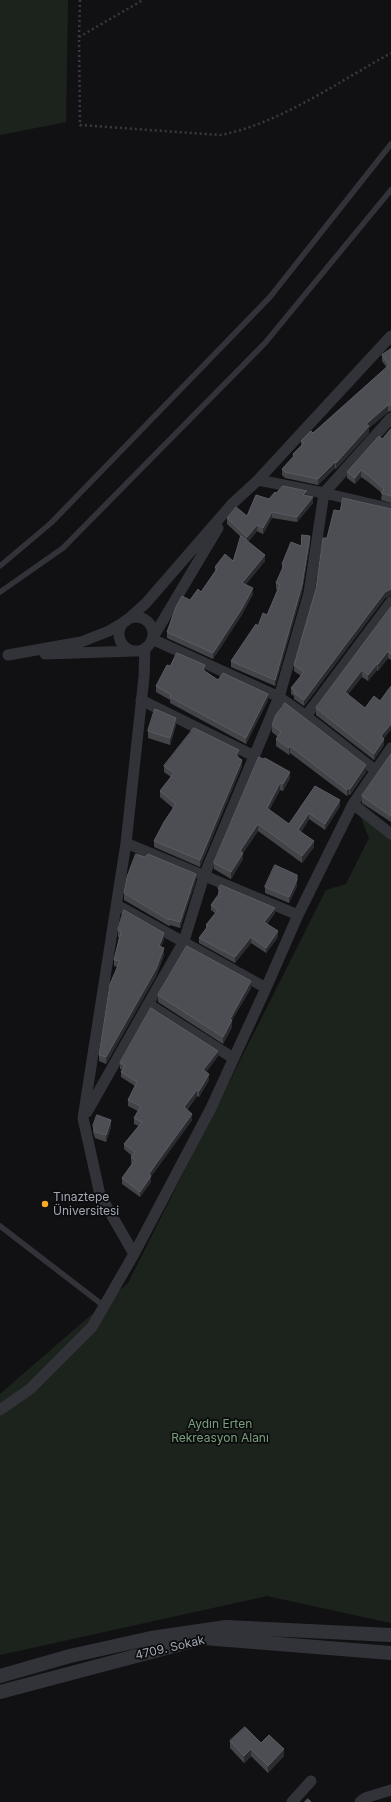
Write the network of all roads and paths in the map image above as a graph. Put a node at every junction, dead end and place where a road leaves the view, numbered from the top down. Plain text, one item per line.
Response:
1 (80, 0) edge
2 (143, 0) edge
3 (79, 38) junction
4 (391, 53) edge
5 (391, 144) edge
6 (391, 190) edge
7 (391, 336) edge
8 (391, 418) edge
9 (258, 480) junction
10 (324, 493) junction
11 (232, 504) junction
12 (391, 509) edge
13 (0, 566) edge
14 (0, 592) edge
15 (391, 602) edge
16 (126, 621) junction
17 (152, 639) junction
18 (145, 648) junction
19 (134, 651) junction
20 (4, 656) edge
21 (278, 697) junction
22 (141, 700) junction
23 (306, 716) junction
24 (391, 748) edge
25 (254, 756) junction
26 (375, 770) junction
27 (353, 804) junction
28 (391, 834) edge
29 (126, 843) junction
30 (204, 876) junction
31 (117, 905) junction
32 (298, 915) junction
33 (184, 941) junction
34 (266, 988) junction
35 (148, 1004) junction
36 (234, 1058) junction
37 (83, 1118) junction
38 (0, 1226) edge
39 (134, 1254) junction
40 (104, 1306) junction
41 (0, 1410) edge
42 (391, 1635) edge
43 (391, 1654) edge
44 (0, 1676) edge
45 (0, 1692) edge
46 (311, 1780) dead end
47 (391, 1790) edge
48 (292, 1802) edge
49 (360, 1802) edge

1 - 3 path
2 - 3 path
3 - 4 path
5 - 13 lane
6 - 14 lane
7 - 9 street
8 - 10 street
9 - 10 street
9 - 11 street
10 - 12 street
10 - 21 street
11 - 16 street
11 - 17 street
15 - 23 street
16 - 17 street
16 - 19 street
16 - 20 street
17 - 18 street
17 - 21 street
18 - 19 street
18 - 22 street
19 - 20 street
21 - 23 street
21 - 25 street
22 - 25 street
22 - 29 street
23 - 26 street
24 - 26 street
25 - 30 street
26 - 27 street
27 - 28 street
27 - 32 street
29 - 30 street
29 - 31 street
30 - 32 street
30 - 33 street
31 - 33 street
31 - 37 street
32 - 34 street
33 - 34 street
33 - 35 street
34 - 36 street
35 - 36 street
35 - 37 street
36 - 39 street
37 - 39 street
38 - 40 lane
39 - 40 street
40 - 41 street
42 - 44 street, 4709. Sokak
43 - 45 street, 4709. Sokak
46 - 48 street
47 - 49 street

